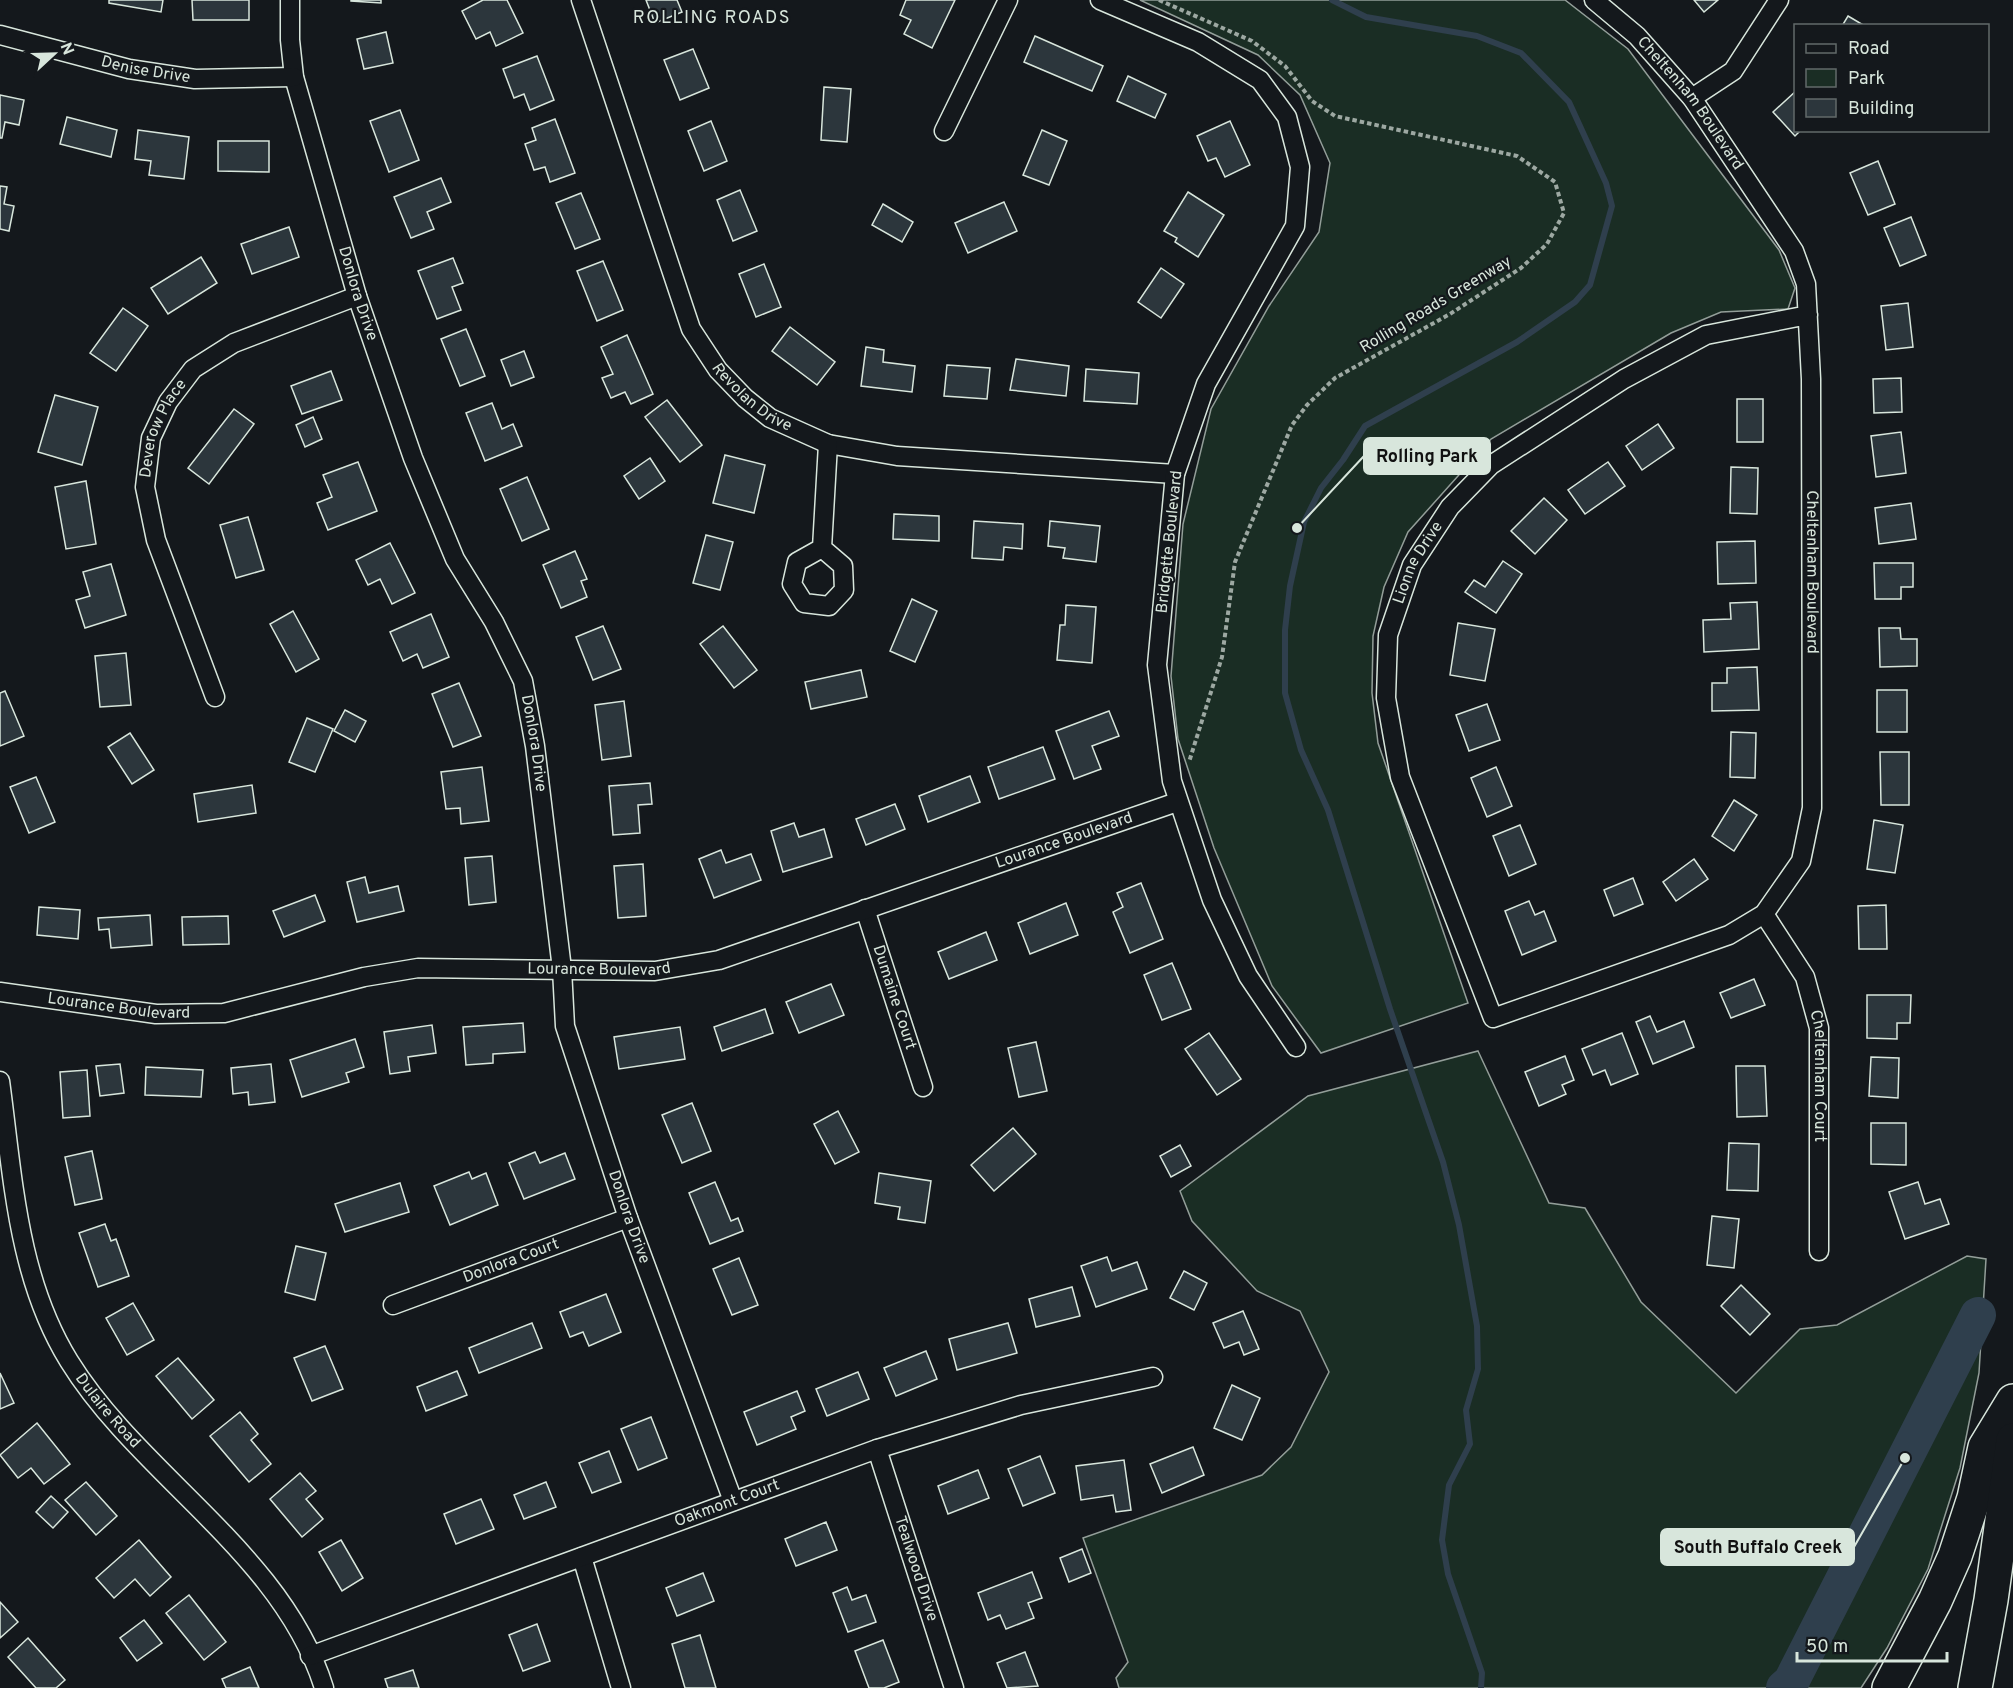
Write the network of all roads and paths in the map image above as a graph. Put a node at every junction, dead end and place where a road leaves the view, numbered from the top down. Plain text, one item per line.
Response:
1 (290, 0) edge
2 (581, 0) edge
3 (1008, 0) edge
4 (1100, 0) edge
5 (1160, 0) edge
6 (1594, 0) edge
7 (1779, 0) edge
8 (0, 35) edge
9 (294, 77) junction
10 (1692, 98) junction
11 (944, 131) dead end
12 (357, 296) junction
13 (1808, 315) junction
14 (828, 444) junction
15 (1175, 474) junction
16 (822, 548) dead end
17 (215, 697) dead end
18 (1172, 781) junction
19 (1177, 802) junction
20 (866, 909) junction
21 (1764, 914) junction
22 (562, 969) junction
23 (0, 992) edge
24 (1493, 1018) joint
25 (1296, 1047) dead end
26 (0, 1081) edge
27 (923, 1087) dead end
28 (628, 1218) junction
29 (1819, 1251) dead end
30 (393, 1305) dead end
31 (1153, 1377) dead end
32 (2013, 1401) edge
33 (2013, 1440) edge
34 (877, 1449) junction
35 (733, 1501) junction
36 (582, 1557) junction
37 (310, 1656) junction
38 (324, 1688) edge
39 (621, 1688) edge
40 (954, 1688) edge
41 (1889, 1688) edge
42 (1975, 1688) edge

1 - 9 street, Donlora Drive
2 - 14 street, Revolan Drive
3 - 11 street
4 - 15 street, Bridgette Boulevard
5 - 18 path, Rolling Roads Greenway
6 - 10 street, Cheltenham Boulevard
7 - 10 street
8 - 9 street, Denise Drive
9 - 12 street, Donlora Drive
10 - 13 street, Cheltenham Boulevard
12 - 17 street, Deverow Place
12 - 22 street, Donlora Drive
13 - 21 street, Cheltenham Boulevard
13 - 24 street, Lionne Drive
14 - 15 street, Revolan Drive
14 - 16 street
15 - 18 street, Bridgette Boulevard
18 - 19 street, Bridgette Boulevard
19 - 20 street, Lourance Boulevard
19 - 25 street, Bridgette Boulevard
20 - 22 street, Lourance Boulevard
20 - 27 street, Dumaine Court
21 - 24 street, Cheltenham Boulevard
21 - 29 street, Cheltenham Court
22 - 23 street, Lourance Boulevard
22 - 28 street, Donlora Drive
26 - 37 street, Dulaire Road
28 - 30 street, Donlora Court
28 - 35 street, Donlora Drive
31 - 34 street, Oakmont Court
32 - 41 highway
33 - 42 highway
34 - 35 street, Oakmont Court
34 - 40 street, Tealwood Drive
35 - 36 street, Oakmont Court
36 - 37 street, Oakmont Court
36 - 39 street
37 - 38 street, Dulaire Road

